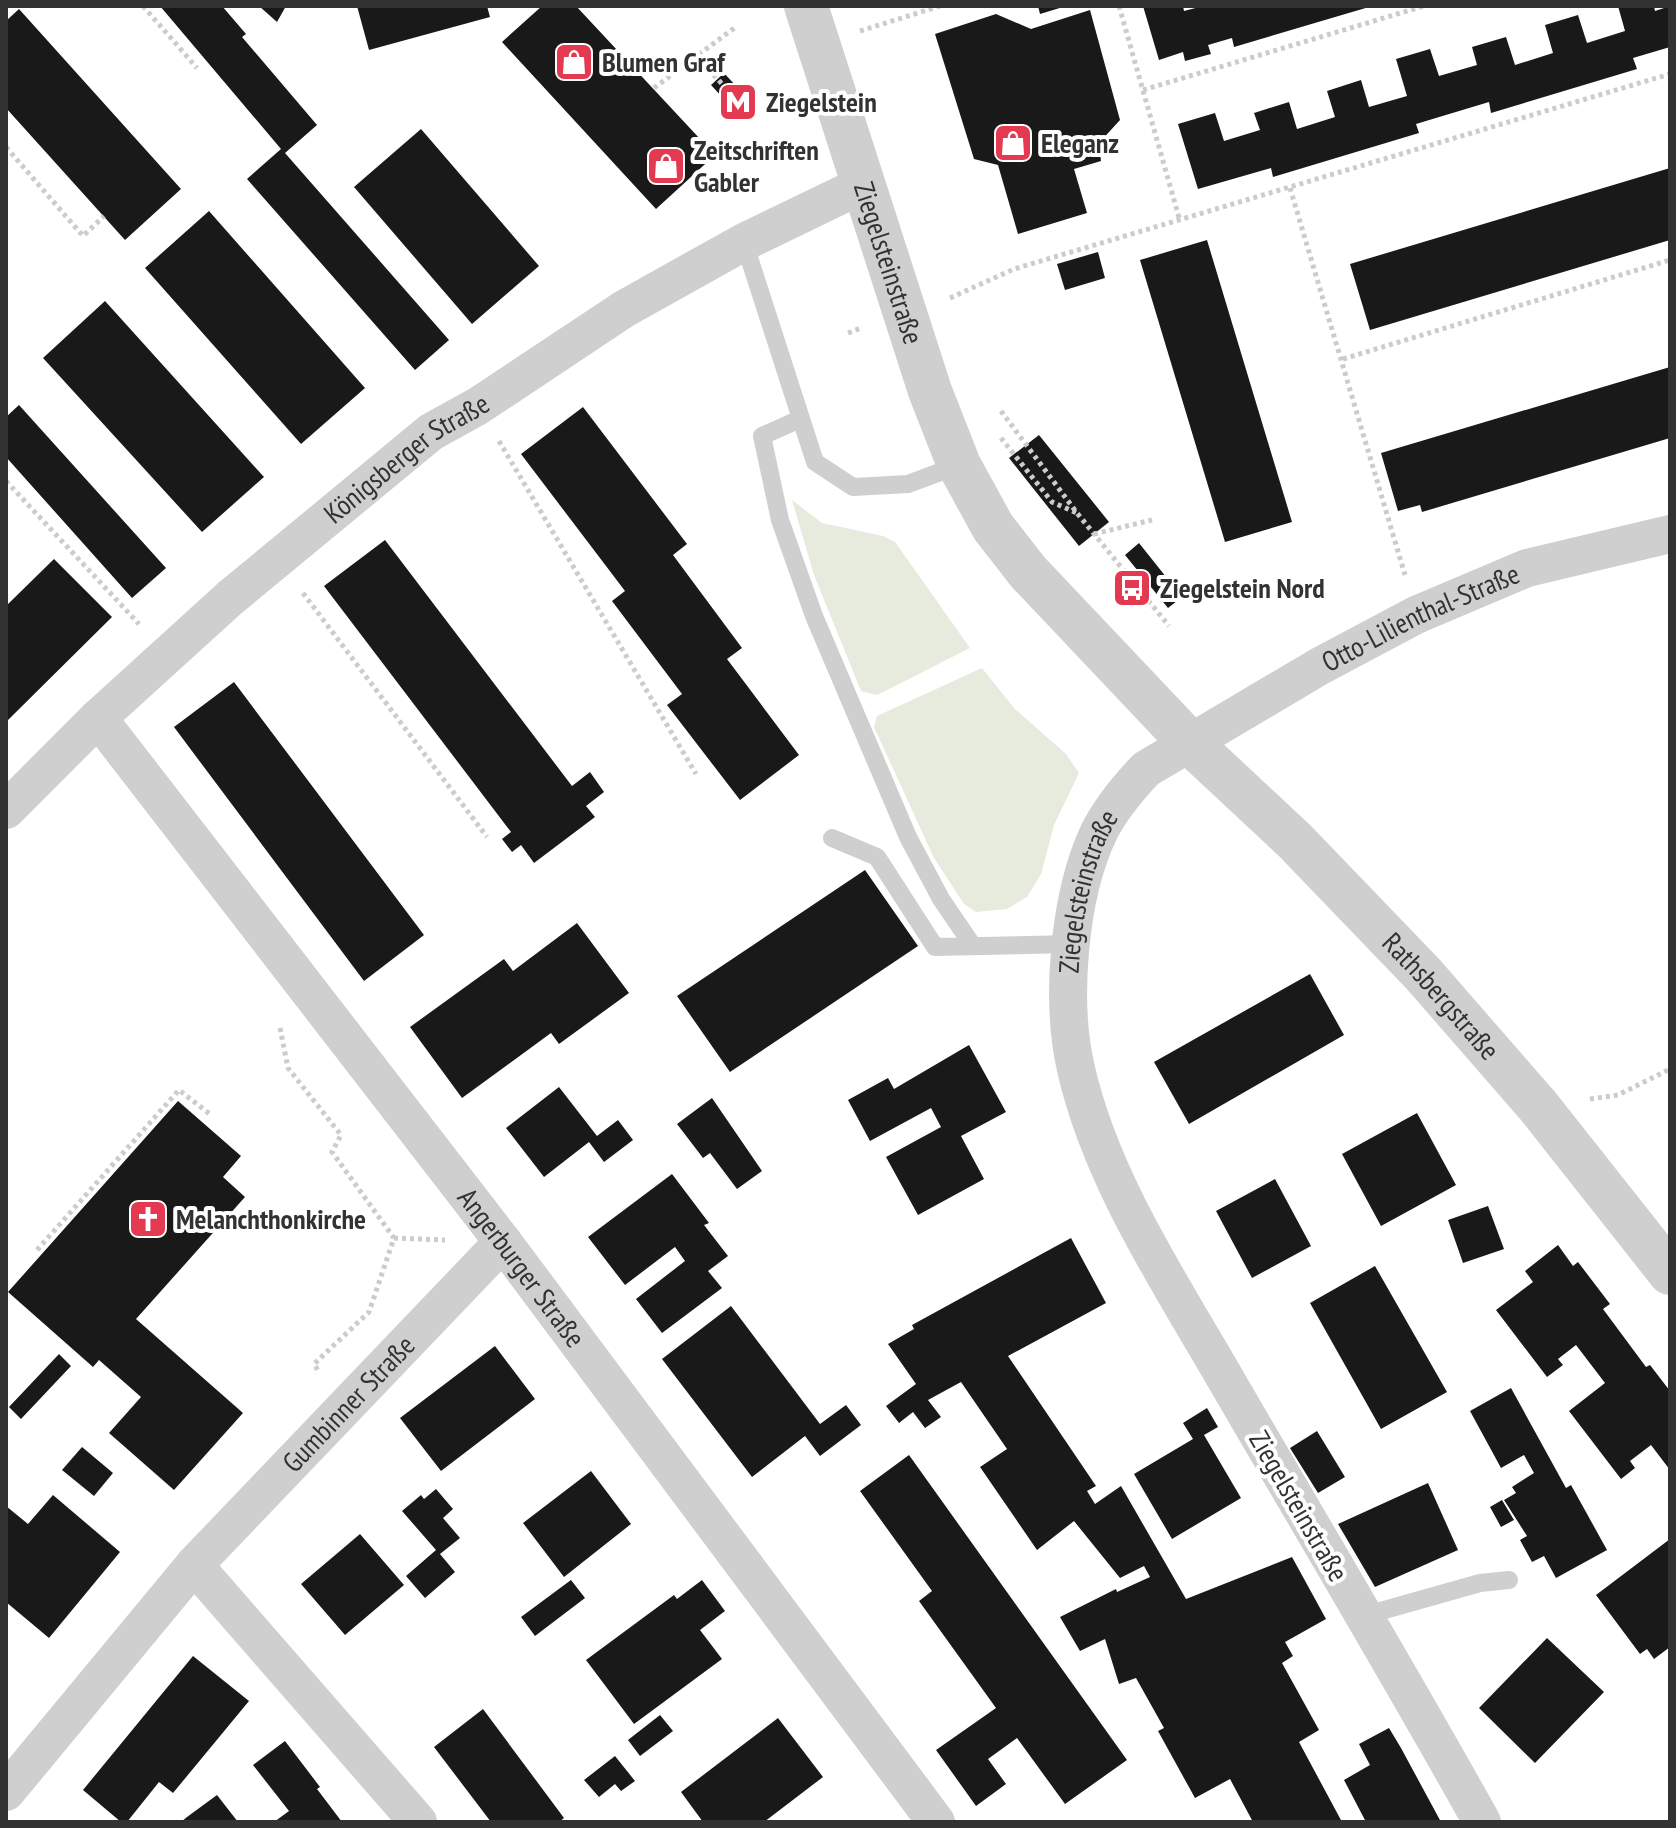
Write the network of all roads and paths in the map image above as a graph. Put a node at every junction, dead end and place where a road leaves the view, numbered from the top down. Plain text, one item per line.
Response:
1 (143, 6) edge
2 (940, 6) edge
3 (1119, 6) edge
4 (1424, 6) edge
5 (812, 25) edge
6 (737, 26) dead end
7 (697, 57) junction
8 (197, 68) dead end
9 (1670, 74) edge
10 (724, 86) dead end
11 (654, 88) dead end
12 (1143, 90) junction
13 (6, 147) edge
14 (862, 185) junction
15 (1290, 188) junction
16 (104, 216) dead end
17 (1180, 221) junction
18 (744, 242) junction
19 (1670, 260) edge
20 (902, 314) junction
21 (848, 333) dead end
22 (1343, 359) junction
23 (478, 406) junction
24 (1001, 411) dead end
25 (800, 419) junction
26 (997, 433) dead end
27 (959, 465) junction
28 (6, 481) edge
29 (1077, 513) junction
30 (1152, 520) dead end
31 (1094, 534) junction
32 (1670, 534) edge
33 (276, 558) junction
34 (1416, 615) junction
35 (1169, 626) dead end
36 (167, 654) junction
37 (98, 718) junction
38 (1189, 742) junction
39 (696, 774) dead end
40 (6, 810) edge
41 (487, 837) dead end
42 (832, 838) dead end
43 (1072, 944) junction
44 (973, 946) junction
45 (279, 1021) dead end
46 (1670, 1069) edge
47 (1538, 1106) junction
48 (211, 1115) dead end
49 (503, 1242) junction
50 (37, 1250) dead end
51 (1670, 1273) edge
52 (341, 1411) junction
53 (194, 1565) junction
54 (1509, 1580) dead end
55 (1363, 1616) junction
56 (6, 1792) edge
57 (418, 1822) edge
58 (936, 1822) edge
59 (1482, 1822) edge

1 - 8 path
2 - 5 path
3 - 12 path
4 - 12 path
5 - 14 street, Ziegelsteinstraße
6 - 7 path
7 - 10 path
7 - 11 path
9 - 15 path
12 - 17 path
13 - 16 path
14 - 18 street, Königsberger Straße
14 - 20 street, Ziegelsteinstraße
15 - 17 path
15 - 22 path
17 - 20 path
18 - 23 street, Königsberger Straße
18 - 25 lane
19 - 22 path
20 - 21 path
20 - 27 street, Ziegelsteinstraße
22 - 34 path
23 - 33 street, Königsberger Straße
23 - 39 path
24 - 29 path
25 - 27 lane
25 - 44 lane
26 - 29 path
27 - 38 street, Ziegelsteinstraße
28 - 36 path
29 - 31 path
30 - 31 path
31 - 35 path
32 - 34 street, Otto-Lilienthal-Straße
33 - 36 street, Königsberger Straße
33 - 41 path
34 - 38 street, Otto-Lilienthal-Straße
36 - 37 street, Königsberger Straße
37 - 40 street, Königsberger Straße
37 - 49 street, Angerburger Straße
38 - 43 street, Ziegelsteinstraße
38 - 47 street, Rathsbergstraße
42 - 44 lane
43 - 44 lane
43 - 55 street, Ziegelsteinstraße
45 - 52 path
46 - 47 path
47 - 51 street, Rathsbergstraße
48 - 50 path
49 - 52 street, Gumbinner Straße
49 - 58 street, Angerburger Straße
52 - 53 street, Gumbinner Straße
53 - 56 street, Gumbinner Straße
53 - 57 street
54 - 55 lane
55 - 59 street, Ziegelsteinstraße

